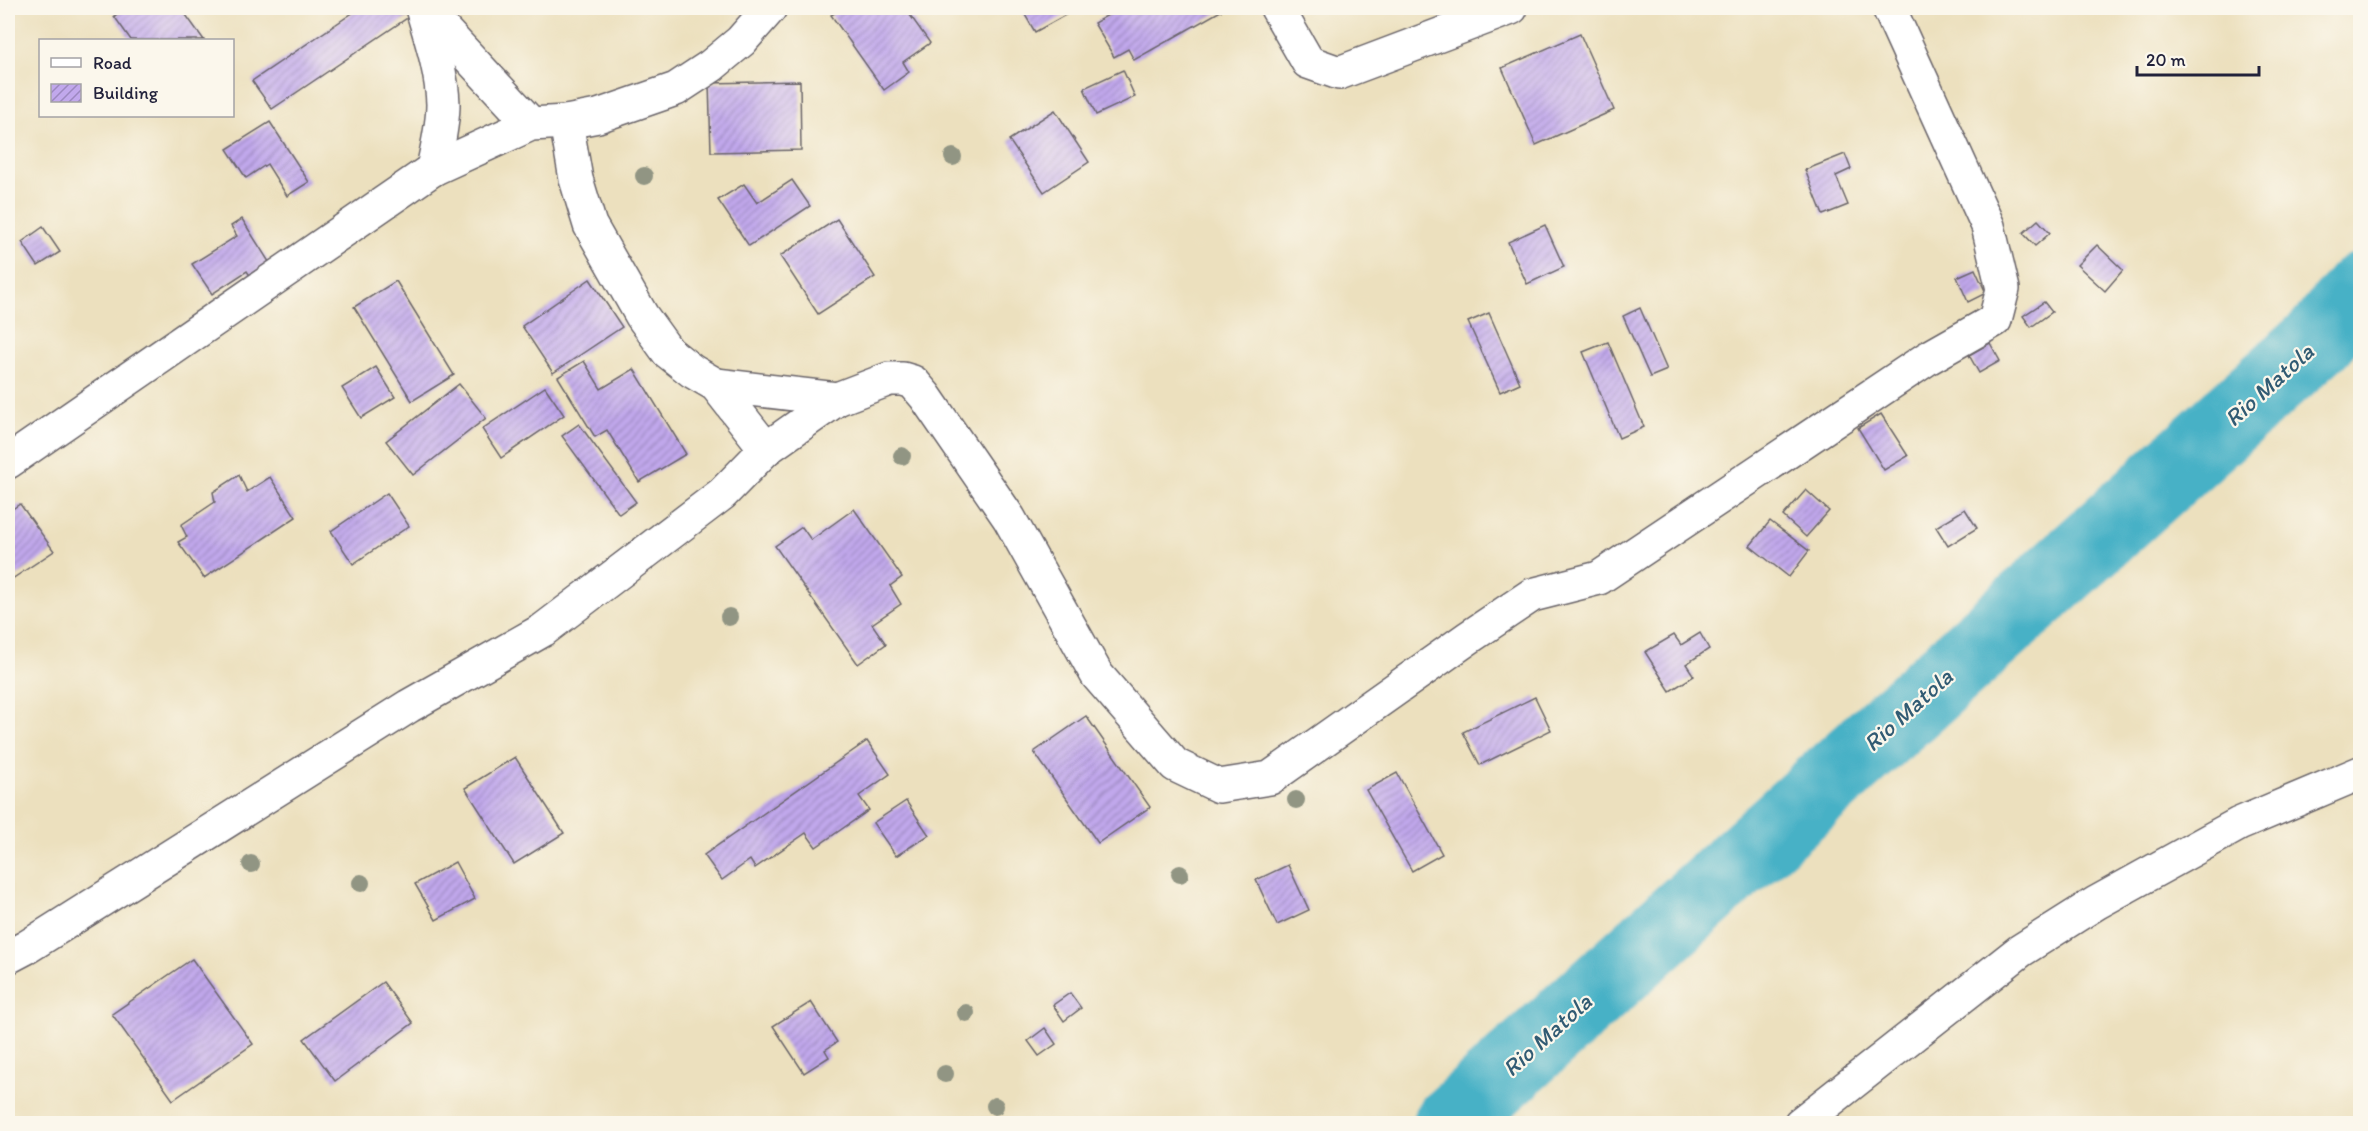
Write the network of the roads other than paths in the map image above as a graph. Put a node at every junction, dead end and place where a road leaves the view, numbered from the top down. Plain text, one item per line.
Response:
1 (422, 8) edge
2 (770, 8) edge
3 (1277, 8) edge
4 (1510, 8) edge
5 (1889, 8) edge
6 (566, 122) junction
7 (531, 124) junction
8 (433, 170) junction
9 (716, 385) junction
10 (837, 399) junction
11 (766, 448) junction
12 (8, 462) edge
13 (2361, 773) edge
14 (8, 957) edge
15 (1800, 1124) edge

1 - 7 street
1 - 8 street
2 - 6 street
3 - 4 street
5 - 10 street
6 - 7 street
6 - 9 street
7 - 8 street
8 - 12 street
9 - 10 street
9 - 11 street
10 - 11 street
11 - 14 street
13 - 15 street

